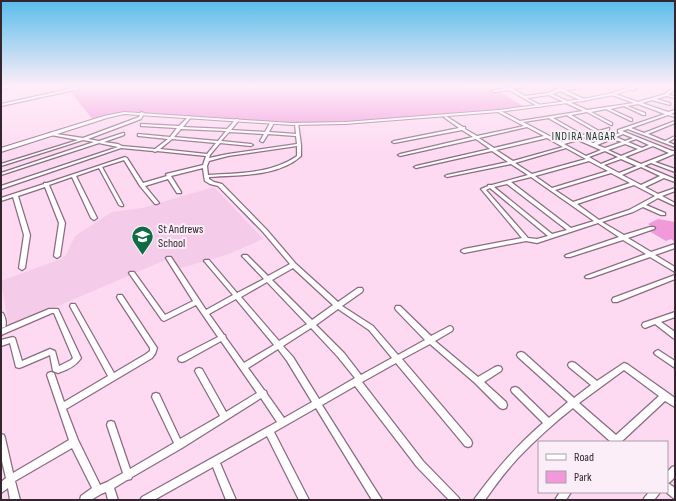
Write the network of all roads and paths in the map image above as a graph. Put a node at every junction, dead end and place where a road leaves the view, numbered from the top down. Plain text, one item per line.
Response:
1 (512, 109) edge
2 (584, 109) edge
3 (605, 109) edge
4 (607, 109) edge
5 (633, 109) edge
6 (654, 109) edge
7 (499, 111) junction
8 (675, 111) edge
9 (589, 112) junction
10 (142, 113) junction
11 (644, 114) dead end
12 (667, 114) junction
13 (569, 115) junction
14 (675, 116) edge
15 (189, 117) junction
16 (446, 117) junction
17 (550, 118) junction
18 (237, 120) junction
19 (631, 120) dead end
20 (519, 122) junction
21 (675, 122) edge
22 (272, 123) junction
23 (297, 124) junction
24 (611, 124) dead end
25 (142, 125) dead end
26 (528, 126) junction
27 (180, 128) junction
28 (464, 128) junction
29 (628, 128) junction
30 (608, 129) dead end
31 (228, 131) junction
32 (600, 132) junction
33 (623, 133) junction
34 (51, 134) junction
35 (123, 134) dead end
36 (266, 134) junction
37 (645, 134) junction
38 (139, 135) dead end
39 (298, 135) junction
40 (546, 137) junction
41 (580, 137) junction
42 (612, 137) junction
43 (675, 137) edge
44 (479, 138) junction
45 (636, 138) junction
46 (170, 139) junction
47 (80, 140) junction
48 (262, 141) dead end
49 (394, 142) dead end
50 (626, 142) junction
51 (666, 142) junction
52 (101, 143) junction
53 (219, 143) junction
54 (560, 144) junction
55 (593, 144) junction
56 (251, 145) dead end
57 (299, 145) junction
58 (652, 145) junction
59 (675, 146) edge
60 (121, 147) junction
61 (567, 147) junction
62 (642, 149) junction
63 (1, 150) edge
64 (495, 150) junction
65 (606, 150) junction
66 (155, 151) junction
67 (674, 153) edge
68 (208, 155) junction
69 (400, 155) dead end
70 (621, 157) junction
71 (588, 158) junction
72 (87, 160) junction
73 (206, 160) junction
74 (513, 162) junction
75 (652, 162) junction
76 (1, 165) edge
77 (601, 165) junction
78 (205, 166) junction
79 (642, 166) junction
80 (97, 167) junction
81 (416, 167) dead end
82 (612, 171) junction
83 (675, 171) edge
84 (1, 174) edge
85 (73, 175) junction
86 (619, 175) junction
87 (206, 176) junction
88 (448, 176) dead end
89 (532, 176) junction
90 (664, 176) junction
91 (169, 177) junction
92 (675, 181) edge
93 (508, 182) junction
94 (634, 183) junction
95 (46, 184) junction
96 (142, 184) junction
97 (490, 186) junction
98 (641, 187) junction
99 (1, 188) edge
100 (552, 189) junction
101 (674, 191) edge
102 (179, 192) dead end
103 (16, 195) junction
104 (658, 196) junction
105 (1, 200) edge
106 (157, 203) dead end
107 (573, 204) junction
108 (121, 205) dead end
109 (643, 205) junction
110 (675, 205) edge
111 (663, 214) dead end
112 (94, 218) dead end
113 (599, 222) junction
114 (652, 228) dead end
115 (570, 230) junction
116 (551, 236) junction
117 (624, 237) junction
118 (526, 239) junction
119 (675, 246) edge
120 (464, 251) dead end
121 (650, 254) junction
122 (57, 256) dead end
123 (245, 256) dead end
124 (568, 256) dead end
125 (169, 258) dead end
126 (206, 262) dead end
127 (294, 265) junction
128 (22, 268) dead end
129 (675, 270) edge
130 (132, 274) dead end
131 (588, 276) dead end
132 (675, 277) edge
133 (267, 280) junction
134 (360, 290) dead end
135 (237, 296) junction
136 (120, 297) dead end
137 (615, 300) dead end
138 (197, 302) junction
139 (73, 306) dead end
140 (338, 306) junction
141 (398, 308) dead end
142 (205, 313) junction
143 (675, 314) edge
144 (1, 315) edge
145 (656, 322) junction
146 (1, 325) edge
147 (310, 325) junction
148 (645, 326) dead end
149 (450, 329) dead end
150 (1, 332) edge
151 (675, 336) edge
152 (223, 337) junction
153 (430, 340) junction
154 (1, 343) edge
155 (279, 346) junction
156 (658, 353) dead end
157 (521, 355) dead end
158 (182, 358) dead end
159 (397, 359) junction
160 (572, 365) dead end
161 (675, 365) edge
162 (244, 367) junction
163 (498, 369) dead end
164 (199, 371) dead end
165 (51, 375) dead end
166 (112, 377) junction
167 (358, 380) junction
168 (478, 381) junction
169 (596, 385) junction
170 (515, 390) dead end
171 (263, 393) junction
172 (665, 396) junction
173 (156, 397) dead end
174 (573, 402) junction
175 (675, 403) edge
176 (318, 404) junction
177 (503, 405) dead end
178 (62, 407) junction
179 (225, 417) junction
180 (549, 423) junction
181 (284, 424) junction
182 (111, 425) dead end
183 (269, 432) junction
184 (1, 438) edge
185 (615, 441) edge
186 (617, 441) edge
187 (74, 442) junction
188 (468, 443) dead end
189 (179, 445) junction
190 (215, 462) junction
191 (675, 470) edge
192 (128, 476) junction
193 (668, 478) edge
194 (11, 479) junction
195 (109, 486) junction
196 (1, 488) edge
197 (98, 490) junction
198 (84, 499) dead end
199 (15, 500) edge
200 (113, 500) edge
201 (145, 500) edge
202 (231, 500) edge
203 (304, 500) edge
204 (377, 500) edge
205 (454, 500) edge
206 (479, 500) edge

1 - 7 main road
2 - 9 street
3 - 9 street
4 - 19 street
5 - 11 street
6 - 12 street
7 - 16 main road
7 - 20 street
8 - 12 street
9 - 13 street
9 - 24 street
10 - 15 main road
10 - 34 main road
10 - 47 street
12 - 14 street
12 - 29 street
13 - 17 street
13 - 32 street
15 - 18 main road
15 - 27 street
16 - 23 main road
16 - 28 street
17 - 20 street
17 - 41 street
18 - 22 main road
18 - 31 street
20 - 26 street
21 - 37 street
22 - 23 main road
22 - 36 street
23 - 39 street
25 - 27 street
26 - 40 street
26 - 44 street
27 - 31 street
27 - 46 street
28 - 44 street
28 - 49 street
29 - 33 street
29 - 37 street
30 - 32 street
31 - 36 street
31 - 53 street
32 - 41 street
33 - 42 street
33 - 45 street
34 - 47 street
34 - 63 main road
35 - 52 street
36 - 39 street
36 - 48 street
37 - 51 street
38 - 46 street
39 - 57 street
40 - 54 street
40 - 64 street
41 - 54 street
41 - 55 street
42 - 50 street
42 - 55 street
43 - 51 street
44 - 64 street
44 - 69 street
45 - 50 street
45 - 58 street
46 - 53 street
46 - 66 street
47 - 52 street
47 - 76 street
50 - 62 street
50 - 65 street
51 - 59 street
52 - 60 street
52 - 84 street
53 - 56 street
53 - 68 street
54 - 61 street
55 - 65 street
57 - 73 street
57 - 87 street
58 - 62 street
58 - 67 street
60 - 66 street
60 - 72 street
61 - 71 street
61 - 74 street
62 - 70 street
64 - 74 street
64 - 81 street
65 - 70 street
65 - 71 street
66 - 68 street
67 - 75 street
68 - 73 street
70 - 77 street
70 - 79 street
71 - 77 street
71 - 89 street
72 - 80 street
72 - 99 street
73 - 78 street
74 - 88 street
74 - 89 street
75 - 79 street
75 - 83 street
77 - 82 street
78 - 87 street
78 - 91 street
79 - 86 street
79 - 90 street
80 - 85 street
80 - 96 street
80 - 108 street
82 - 86 street
82 - 100 street
85 - 95 street
85 - 112 street
86 - 94 street
87 - 127 street
89 - 93 street
89 - 100 street
90 - 92 street
90 - 98 street
91 - 96 street
91 - 102 street
93 - 97 street
93 - 115 street
94 - 98 street
94 - 107 street
95 - 103 street
95 - 122 street
96 - 106 street
97 - 116 street
97 - 118 street
98 - 104 street
100 - 107 street
101 - 104 street
103 - 105 street
103 - 128 street
104 - 109 street
104 - 110 street
107 - 113 street
109 - 111 street
109 - 113 street
113 - 115 street
113 - 117 street
114 - 117 street
115 - 116 street
116 - 118 street
117 - 121 street
117 - 124 street
118 - 120 street
119 - 121 street
121 - 129 street
121 - 131 street
123 - 133 street
125 - 138 street
126 - 135 street
127 - 133 street
127 - 140 street
130 - 138 street
132 - 137 street
133 - 135 street
133 - 147 street
134 - 140 street
135 - 142 street
135 - 155 street
136 - 166 street
138 - 142 street
139 - 166 street
140 - 147 street
140 - 159 street
141 - 153 street
142 - 152 street
143 - 145 street
144 - 146 street
145 - 148 street
145 - 151 street
147 - 155 street
147 - 167 street
149 - 153 street
150 - 154 street
152 - 158 street
152 - 162 street
153 - 159 street
153 - 168 street
155 - 162 street
155 - 176 street
156 - 161 street
157 - 174 street
159 - 167 street
159 - 188 street
160 - 169 street
162 - 171 street
163 - 168 street
164 - 179 street
165 - 178 street
166 - 178 street
167 - 176 street
167 - 205 street
168 - 177 street
169 - 172 street
169 - 174 street
170 - 180 street
171 - 179 street
171 - 181 street
172 - 175 street
172 - 186 street
173 - 189 street
174 - 180 street
174 - 185 street
176 - 181 street
176 - 204 street
178 - 187 street
179 - 189 street
180 - 206 street
181 - 183 street
182 - 192 street
183 - 190 street
183 - 203 street
184 - 194 street
187 - 194 street
187 - 197 street
189 - 192 street
190 - 201 street
190 - 202 street
191 - 193 street
192 - 195 street
194 - 196 street
194 - 199 street
195 - 197 street
195 - 200 street
197 - 198 street

